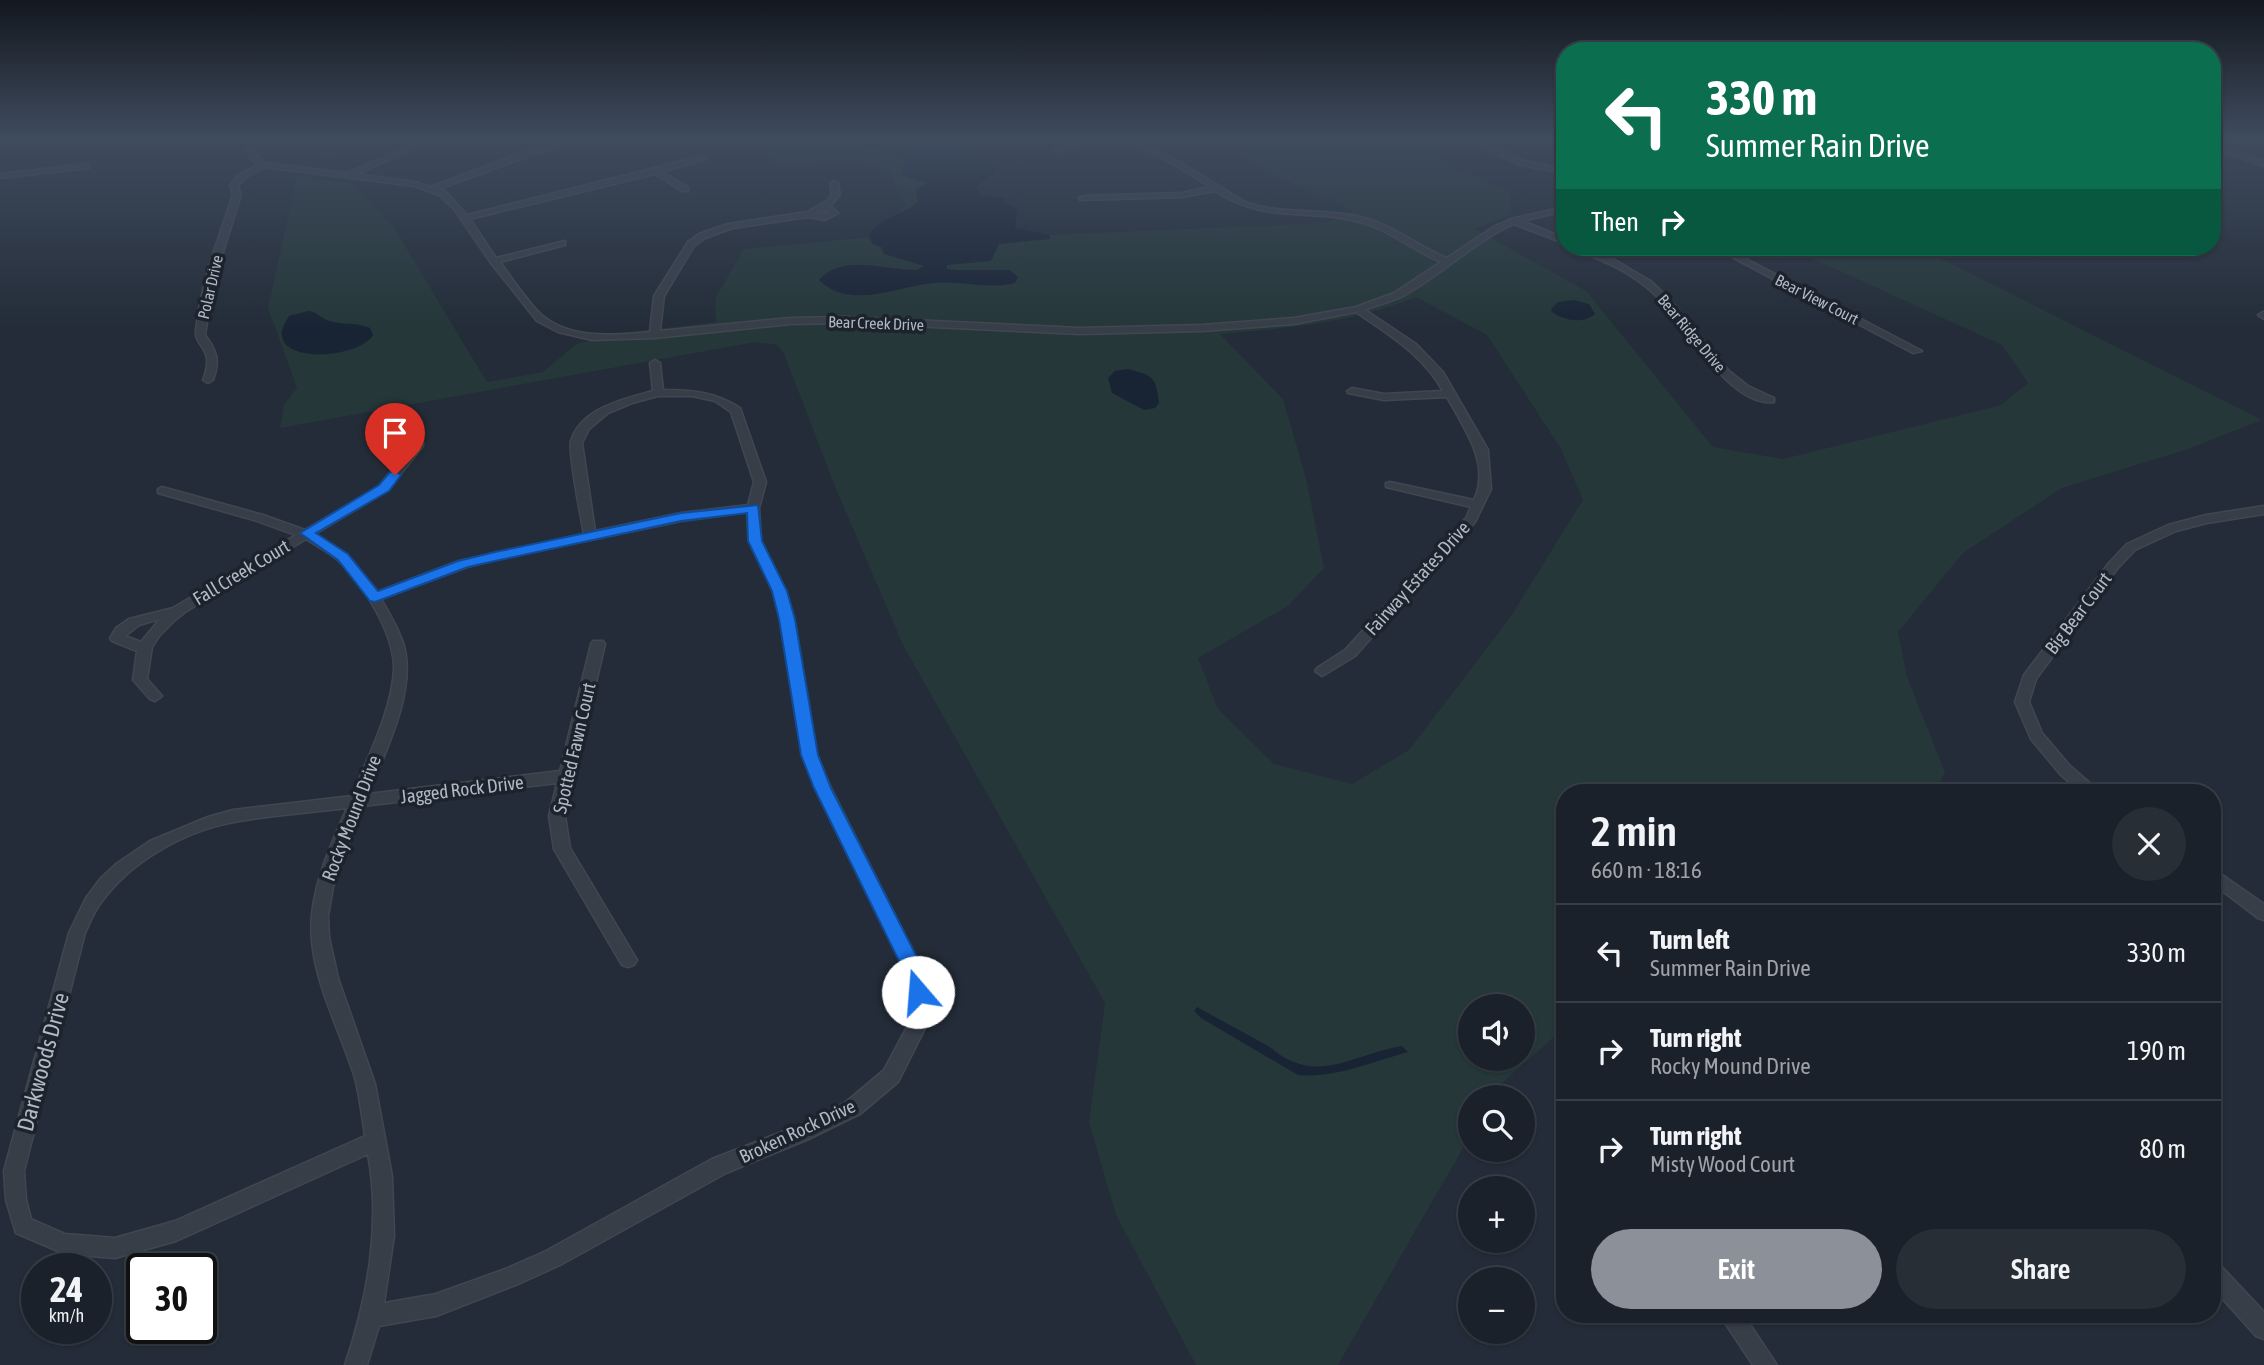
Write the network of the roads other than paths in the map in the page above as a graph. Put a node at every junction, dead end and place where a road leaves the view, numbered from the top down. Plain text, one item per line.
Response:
1 (235, 202) edge
2 (450, 202) edge
3 (531, 202) edge
4 (829, 202) edge
5 (1238, 202) edge
6 (1556, 211) edge
7 (464, 218) junction
8 (1514, 221) junction
9 (1556, 238) edge
10 (562, 243) dead end
11 (1599, 256) edge
12 (1734, 256) edge
13 (494, 261) junction
14 (1450, 262) junction
15 (1358, 309) junction
16 (655, 335) junction
17 (1917, 351) dead end
18 (655, 363) dead end
19 (208, 380) dead end
20 (1352, 391) dead end
21 (658, 393) junction
22 (1451, 394) junction
23 (1770, 400) dead end
24 (419, 444) dead end
25 (1391, 485) dead end
26 (162, 491) dead end
27 (1478, 505) junction
28 (753, 508) junction
29 (2264, 510) edge
30 (307, 533) junction
31 (590, 536) junction
32 (375, 597) junction
33 (176, 612) junction
34 (598, 644) dead end
35 (143, 648) junction
36 (1322, 671) dead end
37 (155, 696) dead end
38 (567, 776) junction
39 (2082, 784) edge
40 (358, 802) junction
41 (2221, 881) edge
42 (2264, 913) edge
43 (628, 960) dead end
44 (376, 1141) junction
45 (2221, 1280) edge
46 (372, 1316) junction
47 (1736, 1323) edge
48 (2264, 1328) edge
49 (356, 1365) edge
50 (1766, 1365) edge

1 - 19 street, Polar Drive
2 - 7 street, Bear Creek Drive
3 - 7 street
4 - 16 street
5 - 14 street
6 - 8 street, Bear Creek Drive
7 - 13 street, Bear Creek Drive
8 - 9 street
8 - 14 street, Bear Creek Drive
10 - 13 street
11 - 23 street, Bear Ridge Drive
12 - 17 street, Bear View Court
13 - 16 street, Bear Creek Drive
14 - 15 street, Bear Creek Drive
15 - 16 street, Bear Creek Drive
15 - 22 street, Fairway Estates Drive
18 - 21 street
20 - 22 street
21 - 28 street, Broken Rock Drive
21 - 31 street, Broken Rock Drive
22 - 27 street, Fairway Estates Drive
24 - 30 street, Fall Creek Court
25 - 27 street
26 - 30 street, Rocky Mound Drive
27 - 36 street, Fairway Estates Drive
28 - 31 street
28 - 46 street, Broken Rock Drive
29 - 39 street, Big Bear Court
30 - 32 street, Rocky Mound Drive
30 - 33 street, Fall Creek Court
31 - 32 street
32 - 40 street, Rocky Mound Drive
33 - 35 street, Fall Creek Court
33 - 35 street, Fall Creek Court
34 - 38 street, Spotted Fawn Court
35 - 37 street
38 - 40 street, Jagged Rock Drive
38 - 43 street, Spotted Fawn Court
40 - 44 street, Rocky Mound Drive
40 - 44 street, Darkwoods Drive
41 - 42 street
44 - 46 street, Rocky Mound Drive
45 - 48 street
46 - 49 street, Rocky Mound Drive
47 - 50 street

